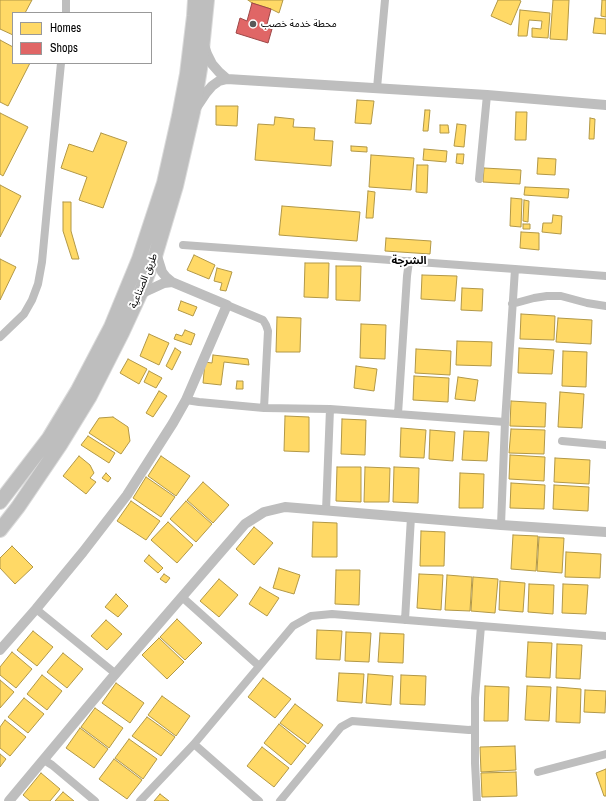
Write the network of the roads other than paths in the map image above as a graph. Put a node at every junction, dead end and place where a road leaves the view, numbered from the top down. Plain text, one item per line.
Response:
1 (66, 0) edge
2 (195, 0) edge
3 (208, 0) edge
4 (385, 0) edge
5 (66, 12) edge
6 (204, 44) junction
7 (62, 64) edge
8 (227, 79) junction
9 (377, 88) junction
10 (487, 95) junction
11 (606, 105) edge
12 (193, 112) junction
13 (479, 179) dead end
14 (183, 245) dead end
15 (156, 253) junction
16 (409, 261) junction
17 (515, 269) junction
18 (606, 276) edge
19 (172, 282) junction
20 (140, 294) junction
21 (512, 304) junction
22 (228, 305) junction
23 (606, 306) edge
24 (0, 337) edge
25 (186, 400) junction
26 (264, 408) junction
27 (330, 409) junction
28 (398, 414) junction
29 (505, 422) junction
30 (562, 441) dead end
31 (606, 445) edge
32 (0, 502) edge
33 (326, 511) junction
34 (411, 517) junction
35 (501, 525) junction
36 (0, 530) edge
37 (606, 532) edge
38 (182, 597) junction
39 (36, 609) junction
40 (405, 620) junction
41 (481, 626) junction
42 (606, 636) edge
43 (0, 650) edge
44 (259, 666) junction
45 (116, 674) junction
46 (475, 729) junction
47 (194, 744) junction
48 (606, 754) edge
49 (44, 760) junction
50 (538, 772) dead end
51 (8, 801) edge
52 (95, 801) edge
53 (140, 801) edge
54 (259, 801) edge
55 (280, 801) edge
56 (477, 801) edge

1 - 5 street
2 - 32 highway, طريق الصناعية
3 - 6 highway, طريق الصناعية
4 - 9 street
6 - 8 street
6 - 12 highway, طريق الصناعية
7 - 24 street
8 - 9 street
8 - 12 street
9 - 10 street
10 - 11 street
10 - 13 street
12 - 15 highway, طريق الصناعية
14 - 16 street
15 - 19 street
15 - 20 highway, طريق الصناعية
16 - 17 street
16 - 28 street
17 - 18 street
17 - 21 street
19 - 20 street
19 - 22 street
20 - 36 highway, طريق الصناعية
21 - 23 street
21 - 29 street
22 - 25 street
22 - 26 street
25 - 26 street
25 - 39 street
26 - 27 street
27 - 28 street
27 - 33 street
28 - 29 street
29 - 35 street
30 - 31 street
33 - 34 street
33 - 38 street
34 - 35 street
34 - 40 street
35 - 37 street
38 - 44 street
38 - 45 street
39 - 43 street
39 - 45 street
40 - 41 street
40 - 44 street
41 - 42 street
41 - 46 street
44 - 47 street
45 - 49 street
46 - 55 street
46 - 56 street
47 - 53 street
47 - 54 street
48 - 50 street
49 - 51 street
49 - 52 street

